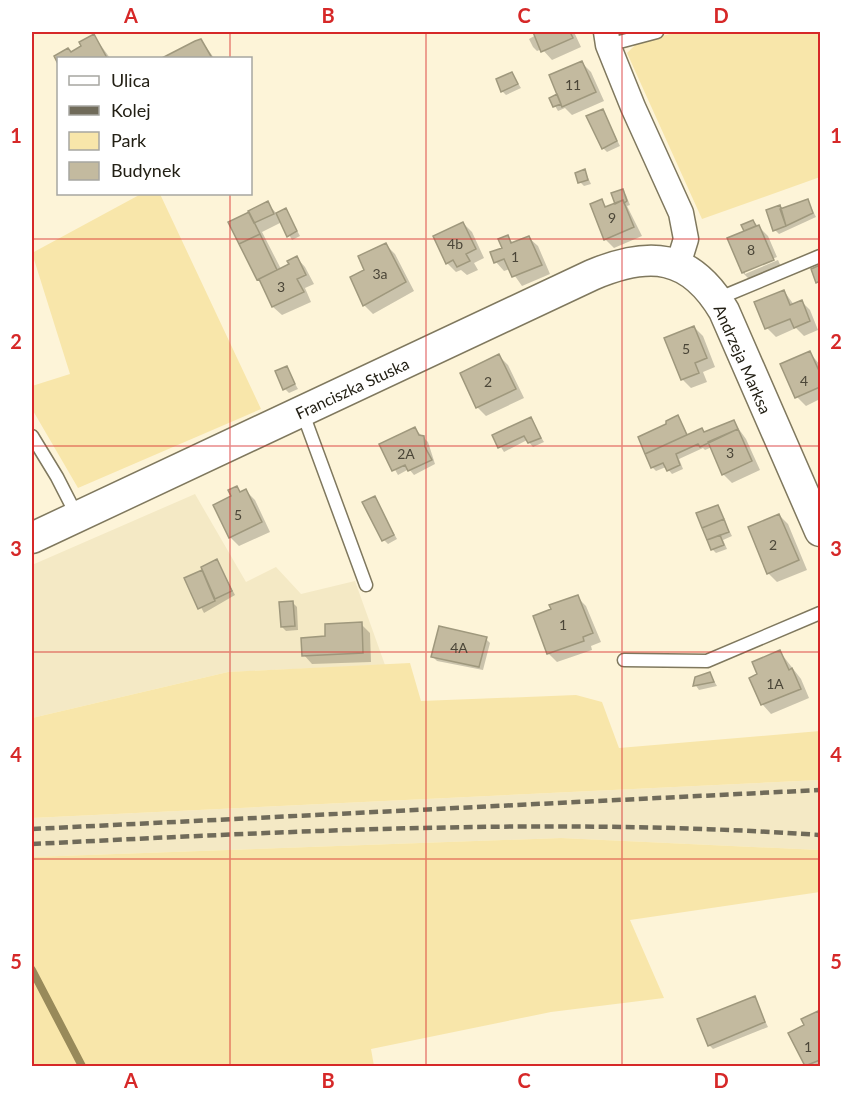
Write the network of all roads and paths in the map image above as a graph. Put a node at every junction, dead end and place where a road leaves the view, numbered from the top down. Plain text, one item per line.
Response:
1 (657, 32) edge
2 (607, 38) edge
3 (820, 256) edge
4 (678, 265) junction
5 (717, 299) junction
6 (302, 411) junction
7 (32, 436) edge
8 (77, 516) junction
9 (820, 531) edge
10 (32, 538) edge
11 (366, 585) dead end
12 (820, 613) edge
13 (624, 660) dead end

1 - 2 lane
2 - 4 street
3 - 5 lane
4 - 5 street, Andrzeja Marksa
4 - 6 street, Franciszka Stuska
5 - 9 street, Andrzeja Marksa
6 - 8 street, Franciszka Stuska
6 - 11 lane
7 - 8 lane
8 - 10 street, Franciszka Stuska
12 - 13 lane

